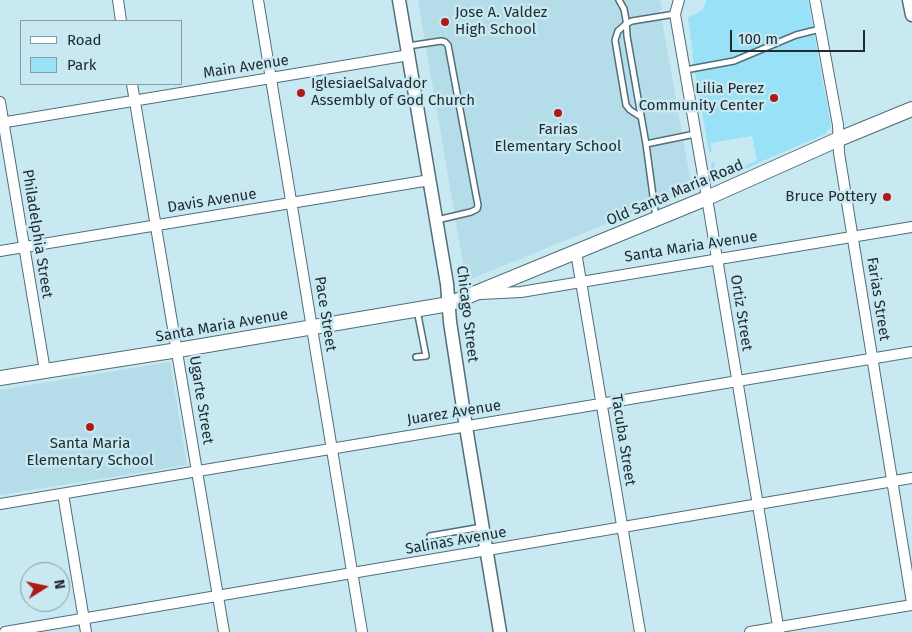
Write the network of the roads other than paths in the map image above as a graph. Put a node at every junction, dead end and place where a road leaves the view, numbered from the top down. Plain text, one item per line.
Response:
1 (118, 0) edge
2 (258, 0) edge
3 (399, 0) edge
4 (619, 0) edge
5 (679, 0) edge
6 (815, 0) edge
7 (909, 0) edge
8 (675, 14) junction
9 (912, 16) edge
10 (121, 20) edge
11 (626, 24) junction
12 (820, 29) junction
13 (408, 51) junction
14 (685, 70) junction
15 (271, 78) junction
16 (132, 85) edge
17 (135, 100) junction
18 (0, 102) edge
19 (912, 108) edge
20 (642, 117) junction
21 (2, 122) edge
22 (696, 134) junction
23 (839, 139) junction
24 (646, 144) junction
25 (430, 180) junction
26 (707, 198) junction
27 (292, 203) junction
28 (656, 219) junction
29 (436, 220) junction
30 (156, 225) junction
31 (912, 227) edge
32 (853, 237) junction
33 (24, 247) junction
34 (0, 251) edge
35 (576, 252) junction
36 (717, 259) junction
37 (581, 282) junction
38 (474, 294) junction
39 (449, 304) junction
40 (417, 310) junction
41 (312, 327) junction
42 (178, 350) junction
43 (912, 352) edge
44 (416, 357) dead end
45 (872, 358) junction
46 (45, 371) junction
47 (0, 378) edge
48 (737, 382) junction
49 (602, 404) junction
50 (466, 426) junction
51 (332, 449) junction
52 (197, 472) junction
53 (912, 478) edge
54 (892, 481) junction
55 (64, 494) junction
56 (0, 504) edge
57 (757, 504) junction
58 (483, 527) junction
59 (622, 528) junction
60 (430, 536) dead end
61 (486, 551) junction
62 (352, 574) junction
63 (218, 597) junction
64 (912, 604) edge
65 (84, 619) junction
66 (778, 630) edge
67 (5, 632) edge
68 (86, 632) edge
69 (224, 632) edge
70 (362, 632) edge
71 (500, 632) edge
72 (640, 632) edge
73 (750, 632) edge

1 - 10 street
2 - 15 street, Pace Street
3 - 13 street, Chicago Street
4 - 11 lane
5 - 8 street, Ortiz Street
6 - 12 street, Farias Street
7 - 9 street
8 - 11 lane
8 - 14 street, Ortiz Street
11 - 20 lane
11 - 20 lane
12 - 14 lane
12 - 23 street, Farias Street
13 - 15 street, Main Avenue
13 - 25 street, Chicago Street
13 - 29 lane
14 - 22 street, Ortiz Street
15 - 17 street, Main Avenue
15 - 27 street, Pace Street
16 - 17 street, Ugarte Street
17 - 21 street, Main Avenue
17 - 30 street, Ugarte Street
18 - 21 street, Philadelphia Street
19 - 23 main road, Old Santa Maria Road
20 - 24 lane
21 - 33 street, Philadelphia Street
22 - 24 lane
22 - 26 street, Ortiz Street
23 - 26 main road, Old Santa Maria Road
23 - 32 street, Farias Street
24 - 28 lane
25 - 27 street, Davis Avenue
25 - 29 street, Chicago Street
26 - 28 main road, Old Santa Maria Road
26 - 36 street, Ortiz Street
27 - 30 street, Davis Avenue
27 - 41 street, Pace Street
28 - 35 main road, Old Santa Maria Road
29 - 39 street, Chicago Street
30 - 33 street, Davis Avenue
30 - 42 street, Ugarte Street
31 - 32 street, Santa Maria Avenue
32 - 36 street, Santa Maria Avenue
32 - 45 street, Farias Street
33 - 34 street, Davis Avenue
33 - 46 street, Philadelphia Street
35 - 37 street, Tacuba Street
35 - 38 main road, Old Santa Maria Road
36 - 37 street, Santa Maria Avenue
36 - 48 street, Ortiz Street
37 - 38 street, Santa Maria Avenue
37 - 49 street, Tacuba Street
38 - 39 main road, Old Santa Maria Road
39 - 40 main road, Santa Maria Avenue
39 - 50 street, Chicago Street
40 - 41 main road, Santa Maria Avenue
40 - 44 lane
41 - 42 main road, Santa Maria Avenue
41 - 51 street, Pace Street
42 - 46 main road, Santa Maria Avenue
42 - 52 street, Ugarte Street
43 - 45 street, Juarez Avenue
45 - 48 street, Juarez Avenue
45 - 54 street, Farias Street
46 - 47 main road, Santa Maria Avenue
48 - 49 street, Juarez Avenue
48 - 57 street, Ortiz Street
49 - 50 street, Juarez Avenue
49 - 59 street, Tacuba Street
50 - 51 street, Juarez Avenue
50 - 58 street, Chicago Street
51 - 52 street, Juarez Avenue
51 - 62 street, Pace Street
52 - 55 street, Juarez Avenue
52 - 63 street, Ugarte Street
53 - 54 street, Salinas Avenue
54 - 57 street, Salinas Avenue
54 - 64 street, Farias Street
55 - 56 street, Juarez Avenue
55 - 65 street
57 - 59 street, Salinas Avenue
57 - 66 street, Ortiz Street
58 - 60 lane
58 - 61 street, Chicago Street
59 - 61 street, Salinas Avenue
59 - 72 street, Tacuba Street
61 - 62 street, Salinas Avenue
61 - 71 street, Chicago Street
62 - 63 street, Salinas Avenue
62 - 70 street, Pace Street
63 - 65 street, Salinas Avenue
63 - 69 street, Ugarte Street
64 - 66 street
65 - 67 street, Salinas Avenue
65 - 68 street
66 - 73 street

